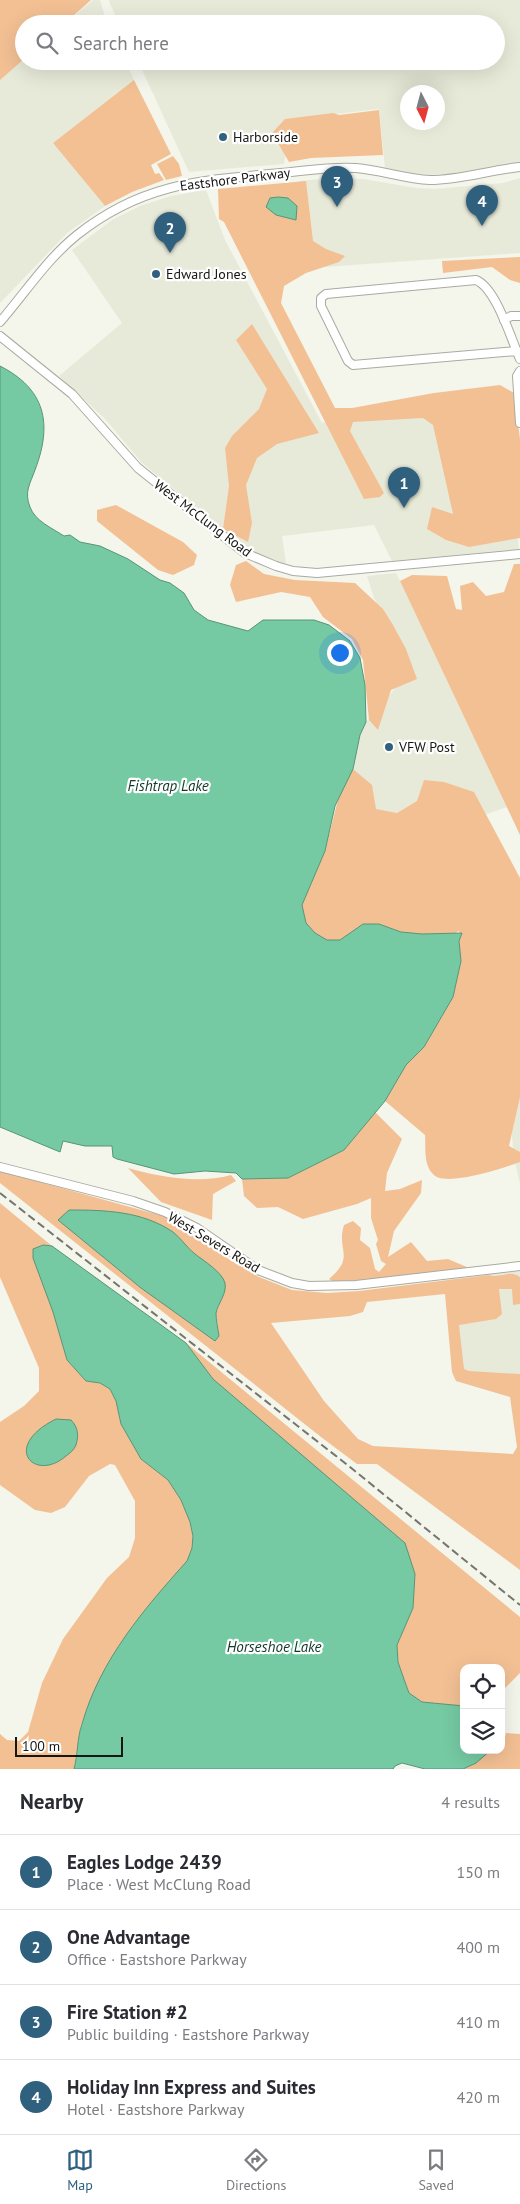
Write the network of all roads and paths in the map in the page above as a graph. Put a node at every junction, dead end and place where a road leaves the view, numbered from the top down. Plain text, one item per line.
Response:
1 (520, 167) edge
2 (520, 316) edge
3 (504, 320) junction
4 (0, 322) edge
5 (0, 336) edge
6 (516, 350) junction
7 (520, 358) edge
8 (520, 371) edge
9 (520, 421) edge
10 (520, 554) edge
11 (0, 1167) edge
12 (520, 1266) edge

1 - 4 street, Eastshore Parkway
2 - 3 street
3 - 6 street
3 - 6 street
5 - 10 street, West McClung Road
6 - 7 street
8 - 9 street
11 - 12 street, West Severs Road

